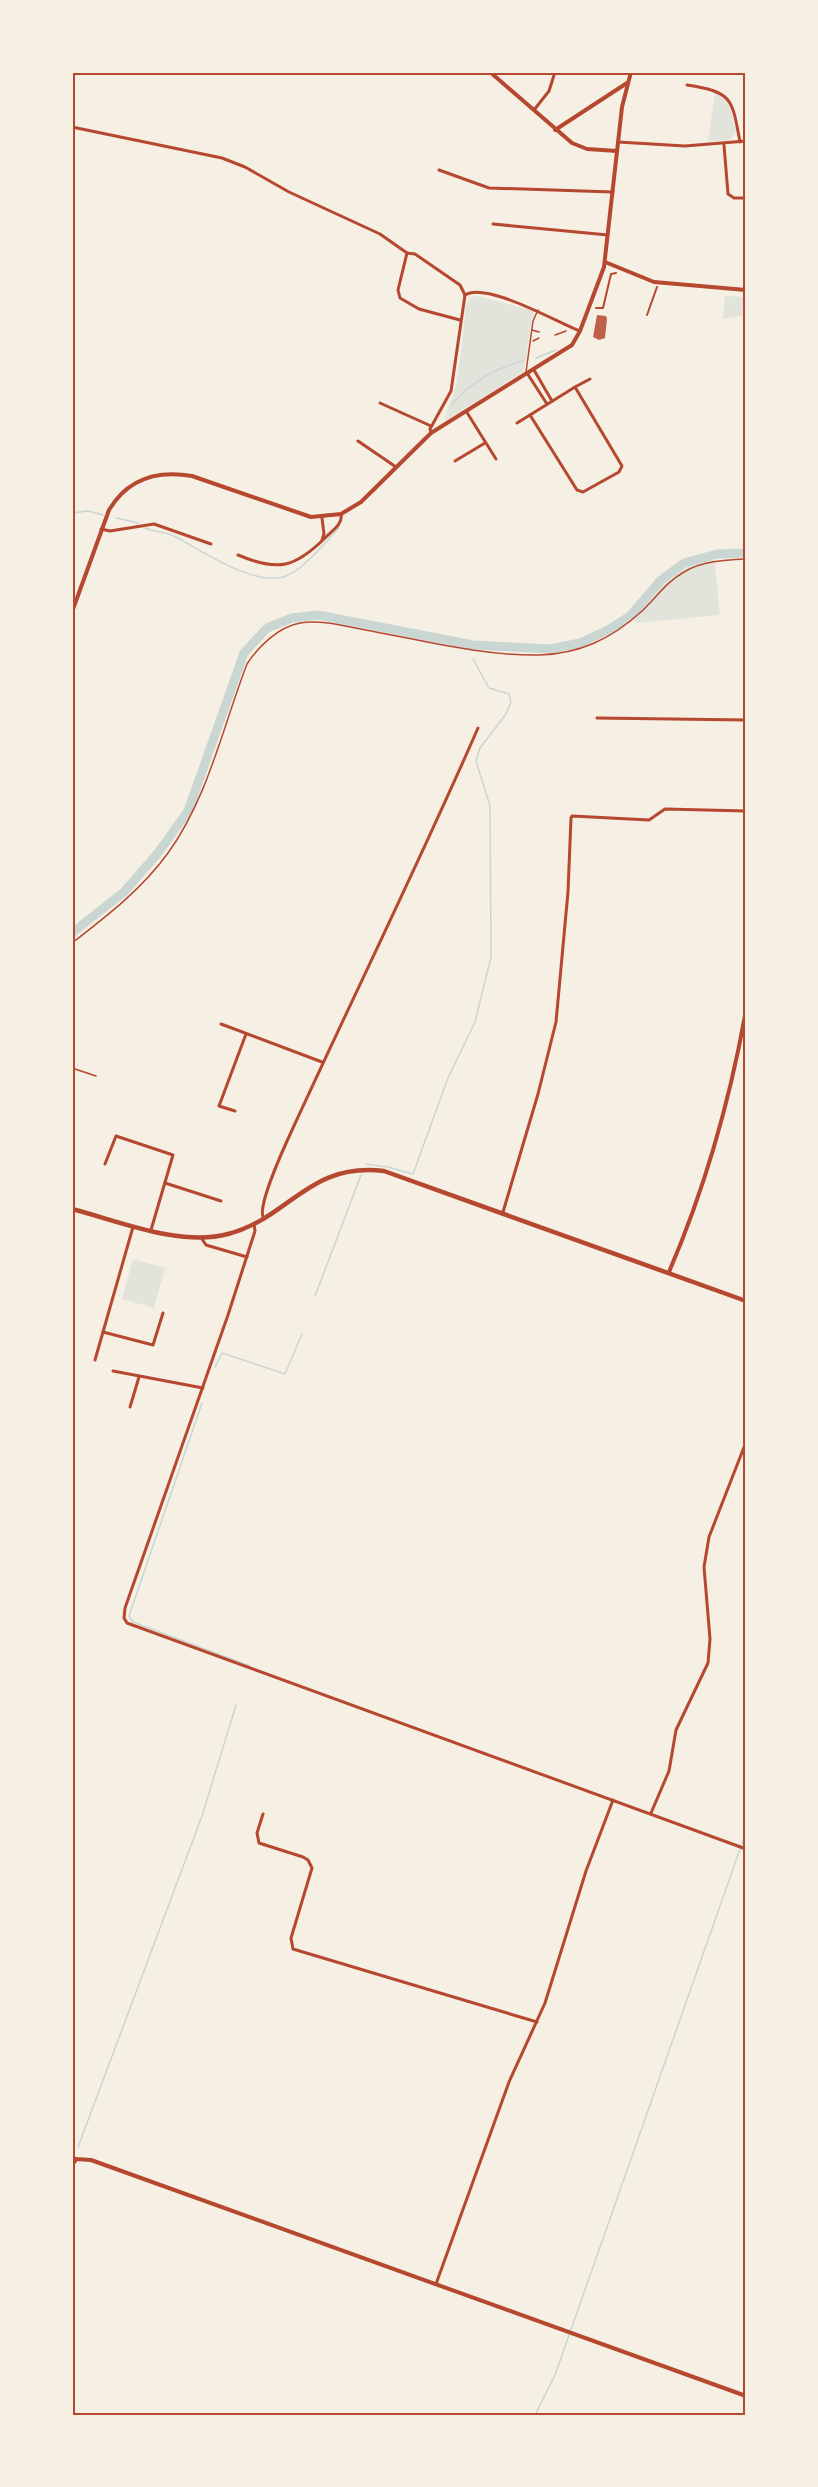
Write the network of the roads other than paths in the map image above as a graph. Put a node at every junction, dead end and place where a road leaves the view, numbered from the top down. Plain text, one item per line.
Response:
1 (490, 72) edge
2 (555, 72) edge
3 (631, 72) edge
4 (628, 83) junction
5 (687, 85) dead end
6 (609, 97) junction
7 (623, 102) junction
8 (534, 110) junction
9 (72, 127) edge
10 (555, 130) junction
11 (746, 141) edge
12 (618, 142) junction
13 (740, 142) junction
14 (724, 145) junction
15 (617, 151) junction
16 (438, 170) dead end
17 (613, 192) junction
18 (746, 198) edge
19 (493, 224) dead end
20 (608, 235) junction
21 (406, 254) junction
22 (605, 262) junction
23 (616, 273) dead end
24 (604, 284) dead end
25 (609, 285) junction
26 (657, 287) dead end
27 (746, 290) edge
28 (465, 295) junction
29 (596, 308) dead end
30 (538, 310) junction
31 (647, 315) dead end
32 (460, 320) junction
33 (532, 330) junction
34 (580, 331) junction
35 (539, 332) dead end
36 (539, 338) dead end
37 (532, 341) junction
38 (534, 370) junction
39 (527, 373) junction
40 (590, 379) dead end
41 (575, 387) junction
42 (552, 401) junction
43 (380, 403) dead end
44 (547, 404) junction
45 (466, 411) junction
46 (530, 415) junction
47 (517, 423) dead end
48 (431, 426) junction
49 (430, 433) junction
50 (358, 441) dead end
51 (485, 443) junction
52 (496, 459) dead end
53 (455, 461) dead end
54 (396, 467) junction
55 (341, 514) junction
56 (322, 518) junction
57 (101, 529) junction
58 (321, 542) junction
59 (211, 544) dead end
60 (238, 555) dead end
61 (72, 612) edge
62 (597, 718) dead end
63 (746, 720) edge
64 (478, 728) dead end
65 (746, 811) edge
66 (746, 1010) edge
67 (221, 1024) dead end
68 (246, 1034) junction
69 (322, 1062) junction
70 (235, 1111) dead end
71 (105, 1164) dead end
72 (165, 1183) junction
73 (222, 1201) dead end
74 (72, 1209) edge
75 (503, 1212) junction
76 (263, 1217) junction
77 (254, 1223) junction
78 (134, 1225) junction
79 (151, 1230) junction
80 (202, 1239) junction
81 (247, 1257) junction
82 (669, 1272) junction
83 (746, 1301) edge
84 (163, 1313) dead end
85 (103, 1332) junction
86 (95, 1360) dead end
87 (113, 1371) dead end
88 (139, 1377) junction
89 (202, 1388) junction
90 (130, 1407) dead end
91 (746, 1442) edge
92 (614, 1800) junction
93 (651, 1813) junction
94 (263, 1814) dead end
95 (745, 1849) edge
96 (537, 2022) junction
97 (74, 2157) edge
98 (72, 2165) edge
99 (436, 2284) junction
100 (746, 2396) edge

1 - 8 street
2 - 8 street
3 - 4 street
4 - 6 street
4 - 7 street
5 - 13 street
6 - 7 street
6 - 10 street
7 - 12 street
8 - 10 street
9 - 21 street
10 - 15 street
11 - 13 street
12 - 14 street
12 - 15 street
13 - 14 street
14 - 18 street
15 - 17 street
16 - 17 street
17 - 20 street
19 - 20 street
20 - 22 street
21 - 28 street
21 - 32 street
22 - 27 street
22 - 34 street
23 - 25 street
24 - 25 street
25 - 29 street
26 - 31 street
28 - 30 street
28 - 32 street
30 - 33 lane
30 - 34 street
32 - 48 street
33 - 35 lane
33 - 37 lane
34 - 38 street
36 - 37 lane
37 - 39 lane
38 - 39 street
38 - 42 street
39 - 44 street
39 - 45 street
40 - 41 street
41 - 42 street
41 - 46 street
42 - 44 street
43 - 48 street
44 - 46 street
45 - 49 street
45 - 51 street
46 - 47 street
48 - 49 street
49 - 54 street
50 - 54 street
51 - 52 street
51 - 53 street
54 - 55 street
55 - 56 street
55 - 58 street
56 - 57 street
56 - 58 street
57 - 59 street
57 - 61 street
58 - 60 street
62 - 63 street
64 - 69 street
65 - 75 street
66 - 82 street
67 - 68 street
68 - 69 street
68 - 70 street
69 - 76 street
71 - 72 street
72 - 73 street
72 - 79 street
74 - 78 main road
75 - 76 main road
75 - 82 main road
76 - 77 main road
77 - 80 main road
77 - 81 street
78 - 79 main road
78 - 85 street
79 - 80 main road
80 - 81 street
81 - 89 street
82 - 83 main road
84 - 85 street
85 - 86 street
87 - 88 street
88 - 89 street
88 - 90 street
89 - 92 street
91 - 93 street
92 - 93 street
92 - 96 street
93 - 95 street
94 - 96 street
96 - 99 street
97 - 98 street
97 - 99 street
99 - 100 street

